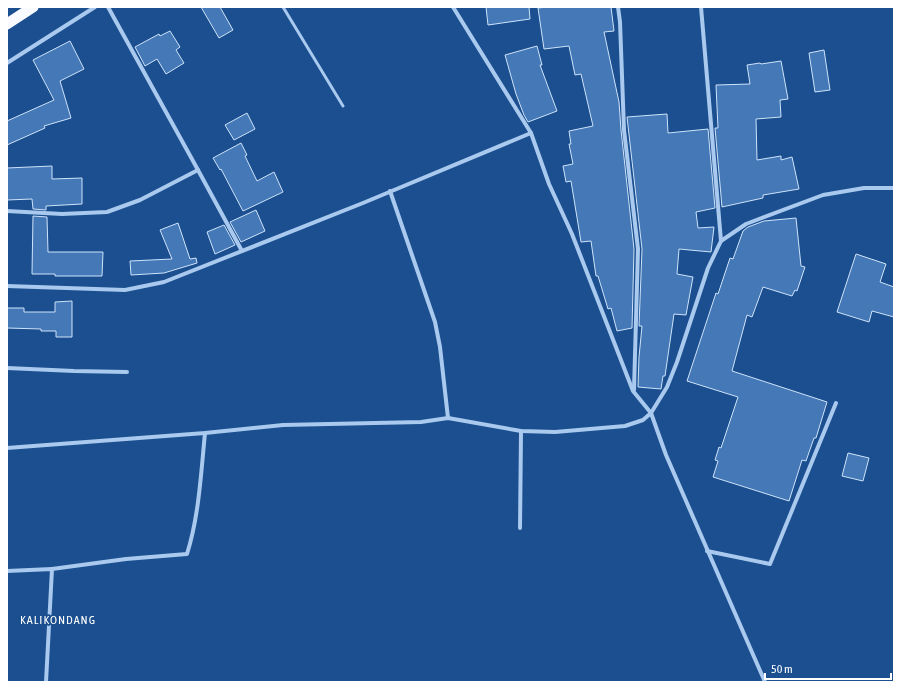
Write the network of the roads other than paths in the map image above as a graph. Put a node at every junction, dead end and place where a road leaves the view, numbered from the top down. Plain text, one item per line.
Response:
1 (33, 7) edge
2 (95, 7) edge
3 (108, 7) edge
4 (283, 7) edge
5 (453, 7) edge
6 (618, 7) edge
7 (701, 7) edge
8 (7, 24) edge
9 (7, 63) edge
10 (343, 106) dead end
11 (531, 133) junction
12 (198, 170) junction
13 (894, 188) edge
14 (390, 191) junction
15 (7, 211) edge
16 (721, 241) junction
17 (242, 251) junction
18 (7, 286) edge
19 (7, 368) edge
20 (127, 372) dead end
21 (634, 391) junction
22 (836, 403) dead end
23 (651, 413) junction
24 (448, 418) junction
25 (521, 431) junction
26 (205, 433) junction
27 (7, 448) edge
28 (520, 528) dead end
29 (707, 551) junction
30 (52, 569) junction
31 (7, 571) edge
32 (46, 682) edge
33 (765, 682) edge

1 - 8 highway
2 - 9 street
3 - 12 street
4 - 10 lane
5 - 11 street
6 - 21 street
7 - 16 street
11 - 14 street
11 - 21 street
12 - 15 street
12 - 17 street
13 - 16 street
14 - 17 street
14 - 24 street
16 - 23 street
17 - 18 street
19 - 20 street
21 - 23 street
22 - 29 street
23 - 25 street
23 - 29 street
24 - 25 street
24 - 26 street
25 - 28 street
26 - 27 street
26 - 30 street
29 - 33 street
30 - 31 street
30 - 32 street

